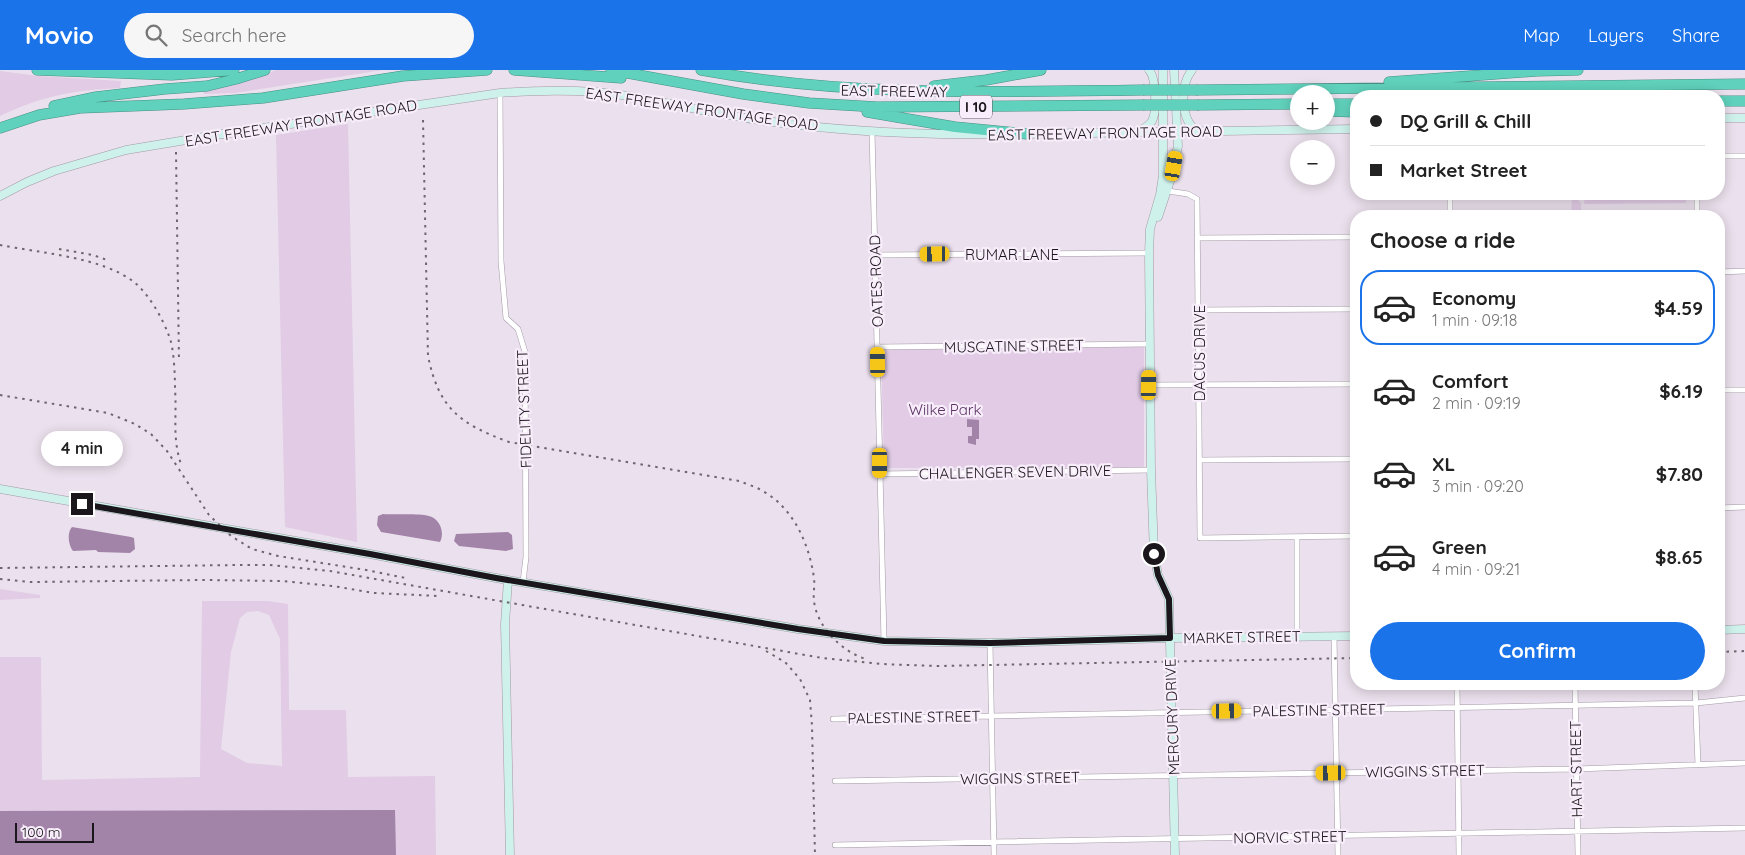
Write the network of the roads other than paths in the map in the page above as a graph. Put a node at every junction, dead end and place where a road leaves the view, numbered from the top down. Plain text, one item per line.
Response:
1 (37, 70) edge
2 (234, 70) edge
3 (265, 70) edge
4 (487, 70) edge
5 (514, 70) edge
6 (611, 70) edge
7 (701, 70) edge
8 (1041, 70) edge
9 (1149, 70) edge
10 (1163, 70) edge
11 (1174, 70) edge
12 (1192, 70) edge
13 (1578, 70) edge
14 (674, 82) junction
15 (1745, 84) edge
16 (1286, 89) junction
17 (876, 90) junction
18 (500, 93) junction
19 (1745, 100) edge
20 (1725, 101) edge
21 (809, 103) junction
22 (1222, 104) junction
23 (1290, 104) edge
24 (1335, 104) edge
25 (1350, 104) edge
26 (1290, 109) edge
27 (1335, 111) edge
28 (1350, 112) edge
29 (1725, 118) edge
30 (1745, 118) edge
31 (0, 128) edge
32 (1350, 129) edge
33 (872, 131) junction
34 (1197, 131) junction
35 (1138, 132) junction
36 (1164, 132) junction
37 (1178, 132) junction
38 (1027, 134) junction
39 (1725, 156) edge
40 (1745, 156) edge
41 (1168, 191) junction
42 (0, 196) edge
43 (1350, 237) edge
44 (1198, 238) junction
45 (1148, 252) junction
46 (876, 255) junction
47 (1745, 271) edge
48 (1725, 272) edge
49 (1350, 309) edge
50 (1199, 310) junction
51 (1150, 344) junction
52 (878, 347) junction
53 (1350, 384) edge
54 (1149, 385) junction
55 (1198, 385) junction
56 (1725, 390) edge
57 (1745, 390) edge
58 (1350, 459) edge
59 (1199, 460) junction
60 (1151, 470) junction
61 (880, 474) junction
62 (0, 489) edge
63 (1745, 507) edge
64 (1725, 508) edge
65 (1350, 536) edge
66 (1297, 537) junction
67 (508, 580) junction
68 (523, 582) junction
69 (1745, 629) edge
70 (1725, 630) edge
71 (1334, 636) junction
72 (1350, 636) edge
73 (1297, 637) junction
74 (1170, 638) junction
75 (884, 641) junction
76 (990, 643) junction
77 (1457, 690) edge
78 (1574, 690) edge
79 (1695, 690) edge
80 (1745, 698) edge
81 (1696, 703) junction
82 (1575, 705) junction
83 (1457, 707) junction
84 (1335, 710) junction
85 (1172, 712) junction
86 (991, 716) junction
87 (833, 718) dead end
88 (1745, 763) edge
89 (1698, 765) junction
90 (1576, 769) junction
91 (1458, 771) junction
92 (1336, 773) junction
93 (1173, 776) junction
94 (992, 779) junction
95 (835, 782) dead end
96 (1745, 828) edge
97 (1578, 831) junction
98 (1459, 834) junction
99 (1337, 836) junction
100 (1174, 839) junction
101 (994, 842) junction
102 (835, 845) dead end
103 (510, 855) edge
104 (994, 855) edge
105 (1175, 855) edge
106 (1338, 855) edge
107 (1459, 855) edge
108 (1578, 855) edge

1 - 2 highway
3 - 31 highway
4 - 31 highway
5 - 14 highway
6 - 14 highway, EAST FREEWAY / I 10
7 - 17 highway, EAST FREEWAY / I 10
8 - 17 highway
9 - 35 main road
10 - 36 main road, MERCURY DRIVE
11 - 37 main road, MERCURY DRIVE
12 - 34 main road
13 - 16 highway
14 - 21 highway, EAST FREEWAY / I 10
15 - 16 highway, EAST FREEWAY / I 10
16 - 17 highway, EAST FREEWAY / I 10, bridge
18 - 33 main road, EAST FREEWAY FRONTAGE ROAD
18 - 42 main road, EAST FREEWAY FRONTAGE ROAD
18 - 68 street, FIDELITY STREET
19 - 20 highway
21 - 22 highway, EAST FREEWAY / I 10, bridge
21 - 38 highway
22 - 23 highway, EAST FREEWAY / I 10
22 - 26 highway
24 - 25 highway
27 - 28 highway
29 - 30 main road
32 - 34 main road, EAST FREEWAY FRONTAGE ROAD
33 - 38 main road, EAST FREEWAY FRONTAGE ROAD
33 - 46 street, OATES ROAD
34 - 37 main road, EAST FREEWAY FRONTAGE ROAD
35 - 36 main road, EAST FREEWAY FRONTAGE ROAD
35 - 38 main road, EAST FREEWAY FRONTAGE ROAD
36 - 37 main road, EAST FREEWAY FRONTAGE ROAD
36 - 45 main road, MERCURY DRIVE
37 - 41 main road, MERCURY DRIVE
39 - 40 street
41 - 44 street, DACUS DRIVE
41 - 45 main road, MERCURY DRIVE
43 - 44 street
44 - 50 street, DACUS DRIVE
45 - 46 street, RUMAR LANE
45 - 51 main road, MERCURY DRIVE
46 - 52 street, OATES ROAD
47 - 48 street
49 - 50 street
50 - 55 street, DACUS DRIVE
51 - 52 street, MUSCATINE STREET
51 - 54 main road, MERCURY DRIVE
52 - 61 street, OATES ROAD
53 - 55 street
54 - 55 street
54 - 60 main road, MERCURY DRIVE
55 - 59 street, DACUS DRIVE
56 - 57 street
58 - 59 street
59 - 66 street, DACUS DRIVE
60 - 61 street, CHALLENGER SEVEN DRIVE
60 - 74 main road, MERCURY DRIVE
61 - 75 street, OATES ROAD
62 - 67 main road, MARKET STREET
63 - 64 street
65 - 66 street
66 - 73 street
67 - 68 main road, MARKET STREET
67 - 103 main road
68 - 75 main road, MARKET STREET
69 - 70 main road
71 - 72 main road, MARKET STREET
71 - 73 main road, MARKET STREET
71 - 84 street
73 - 74 main road, MARKET STREET
74 - 76 main road, MARKET STREET
74 - 85 main road, MERCURY DRIVE
75 - 76 main road, MARKET STREET
76 - 86 street
77 - 83 street
78 - 82 street, HART STREET
79 - 81 street
80 - 81 street, PALESTINE STREET
81 - 82 street, PALESTINE STREET
81 - 89 street
82 - 83 street, PALESTINE STREET
82 - 90 street, HART STREET
83 - 84 street, PALESTINE STREET
83 - 91 street
84 - 85 street, PALESTINE STREET
84 - 92 street
85 - 86 street, PALESTINE STREET
85 - 93 main road, MERCURY DRIVE
86 - 87 street, PALESTINE STREET
86 - 94 street
88 - 89 street, WIGGINS STREET
89 - 90 street, WIGGINS STREET
90 - 91 street, WIGGINS STREET
90 - 97 street, HART STREET
91 - 92 street, WIGGINS STREET
91 - 98 street
92 - 93 street, WIGGINS STREET
92 - 99 street
93 - 94 street, WIGGINS STREET
93 - 100 main road, MERCURY DRIVE
94 - 95 street, WIGGINS STREET
94 - 101 street
96 - 97 street, NORVIC STREET
97 - 98 street, NORVIC STREET
97 - 108 street, HART STREET
98 - 99 street, NORVIC STREET
98 - 107 street
99 - 100 street, NORVIC STREET
99 - 106 street
100 - 101 street, NORVIC STREET
100 - 105 main road, MERCURY DRIVE
101 - 102 street, NORVIC STREET
101 - 104 street

